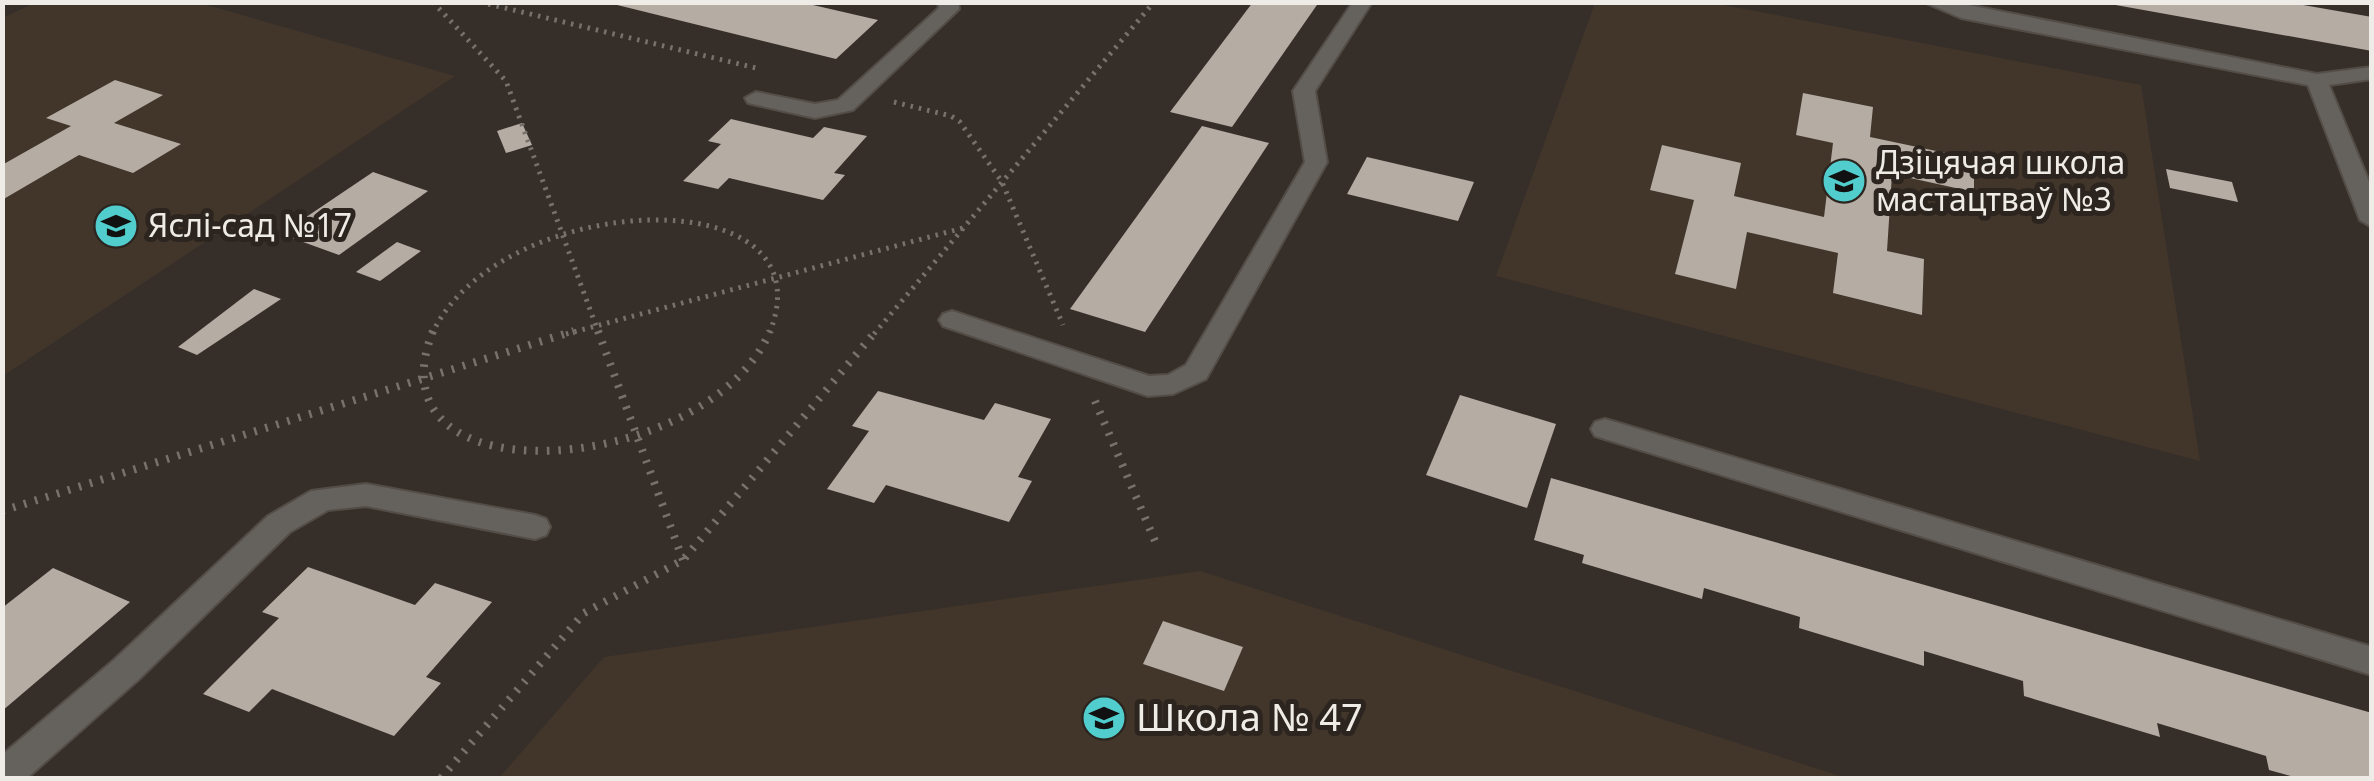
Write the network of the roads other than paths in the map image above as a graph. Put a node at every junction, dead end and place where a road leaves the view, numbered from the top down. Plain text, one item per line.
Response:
1 (948, 2) edge
2 (1362, 2) edge
3 (1933, 2) edge
4 (2372, 73) edge
5 (2317, 80) junction
6 (756, 98) dead end
7 (2372, 220) edge
8 (952, 320) dead end
9 (1605, 428) dead end
10 (534, 527) dead end
11 (2372, 661) edge
12 (2, 778) edge

1 - 6 lane
2 - 8 lane
3 - 5 lane
4 - 5 lane
5 - 7 lane
9 - 11 lane
10 - 12 lane

